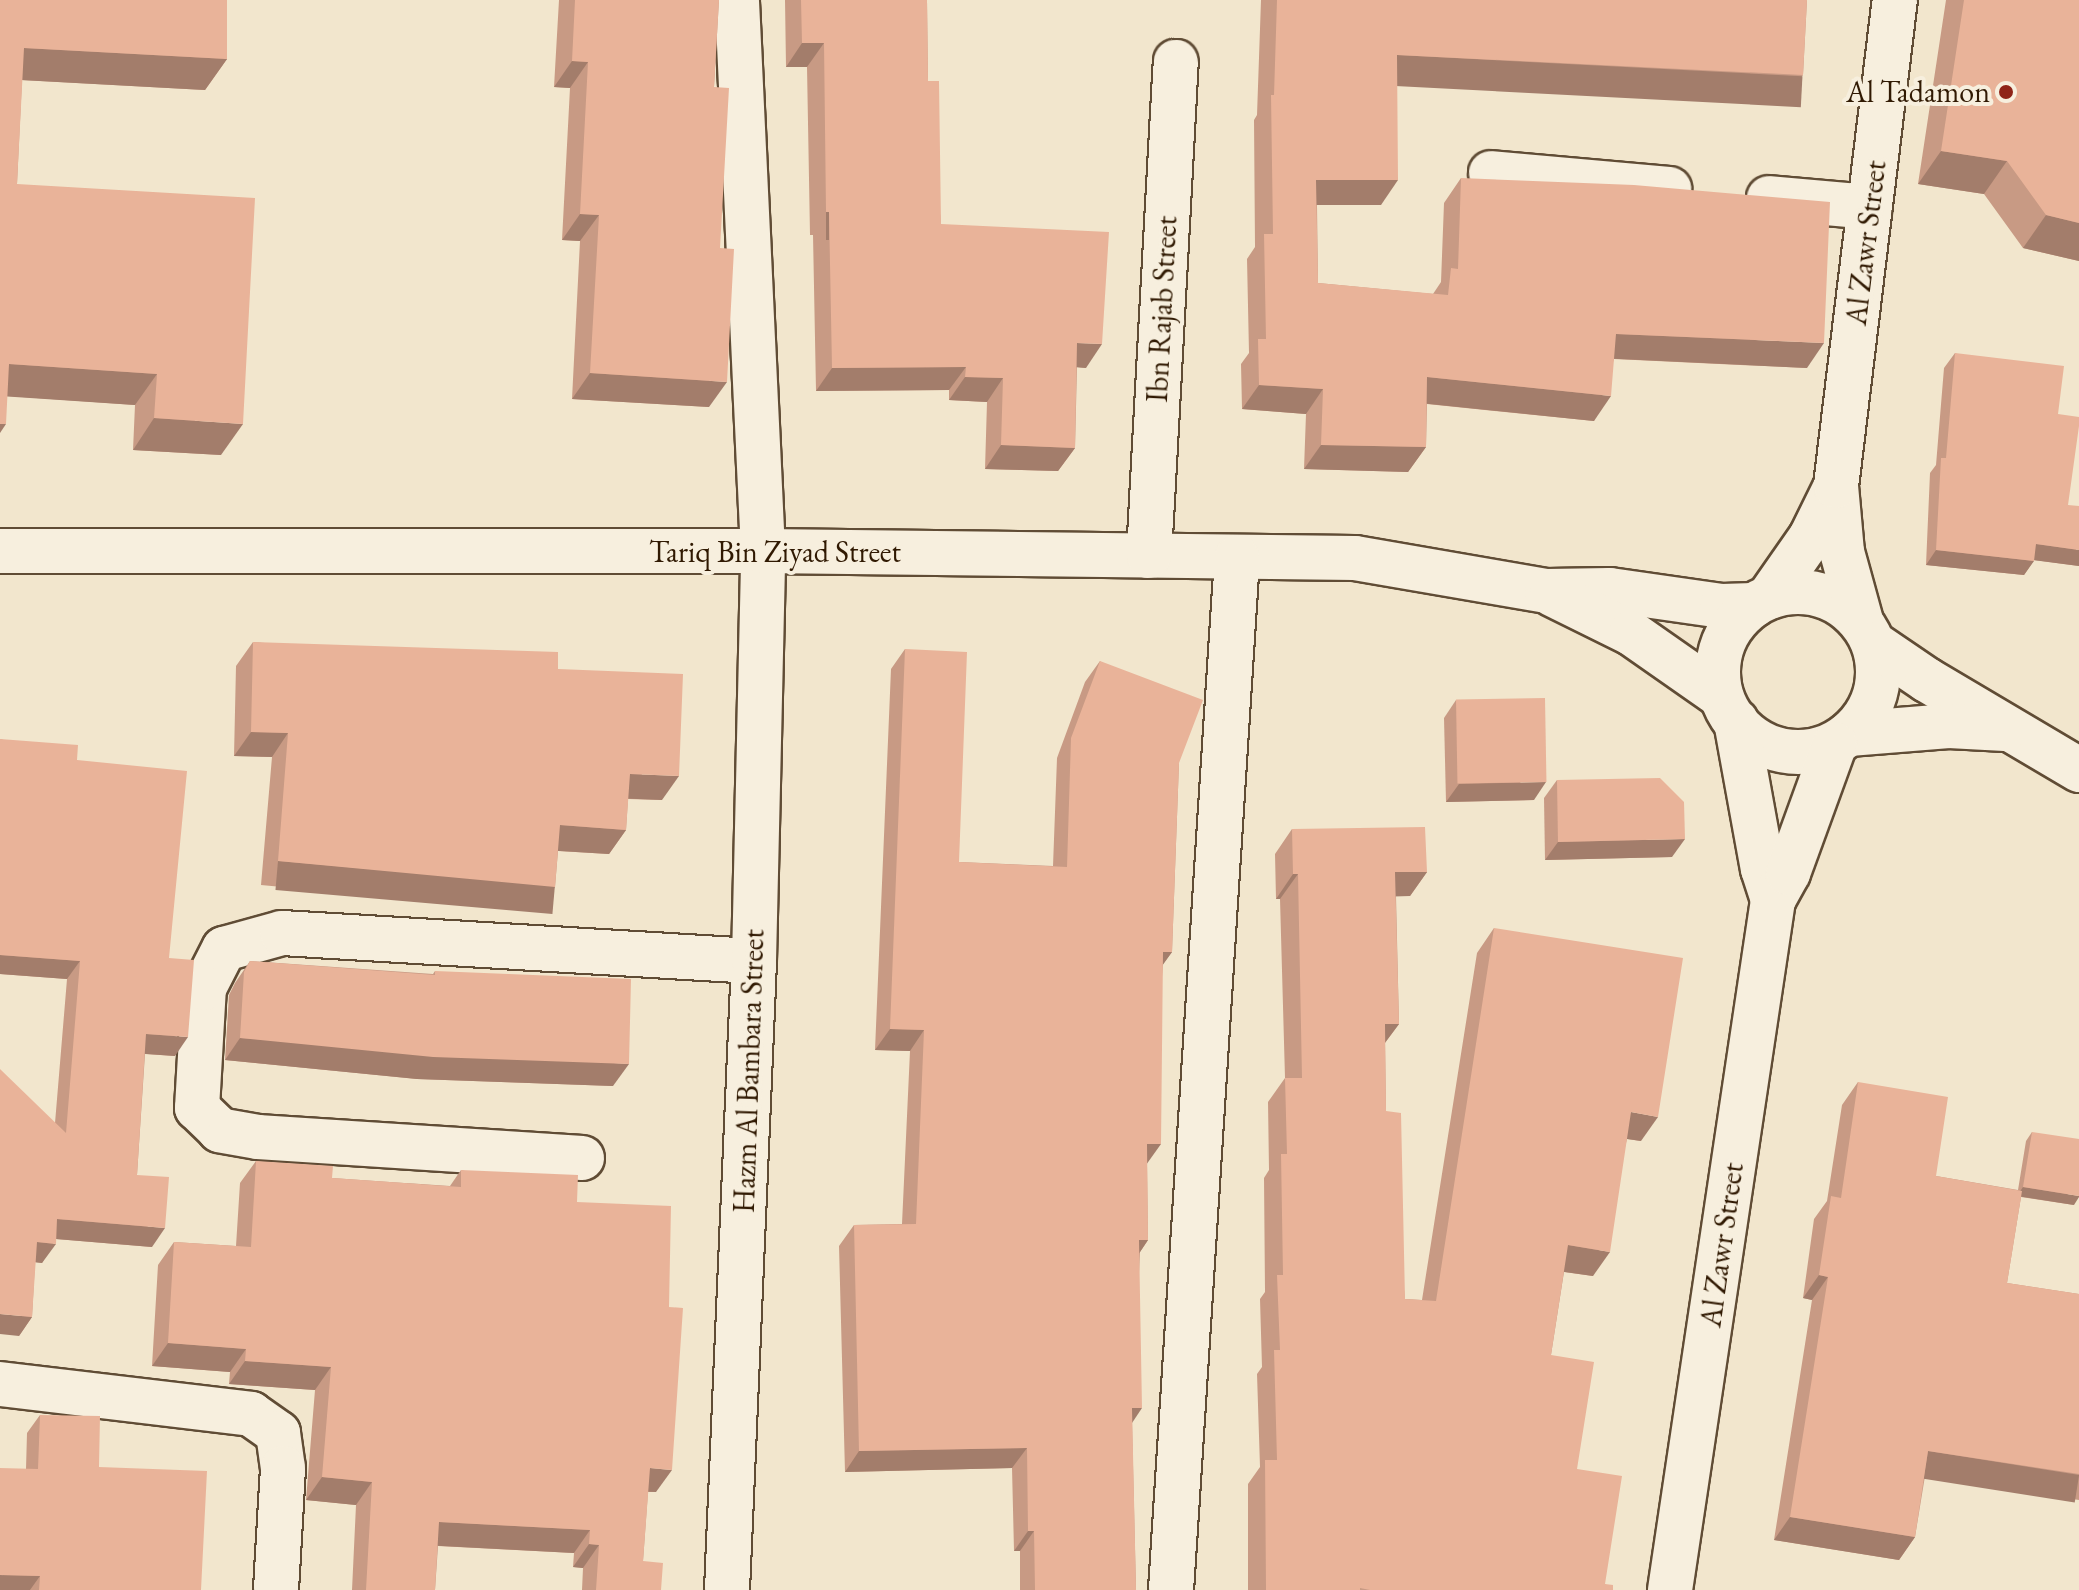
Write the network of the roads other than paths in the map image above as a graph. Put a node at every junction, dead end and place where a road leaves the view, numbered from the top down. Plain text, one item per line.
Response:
1 (1895, 0) edge
2 (737, 1) edge
3 (1176, 62) dead end
4 (1491, 173) dead end
5 (1870, 207) junction
6 (1836, 486) junction
7 (0, 551) edge
8 (763, 551) junction
9 (1149, 556) junction
10 (1237, 557) junction
11 (1547, 591) junction
12 (1762, 601) junction
13 (1867, 632) junction
14 (1728, 709) junction
15 (2007, 729) junction
16 (1842, 739) junction
17 (2079, 770) edge
18 (1773, 900) junction
19 (754, 961) junction
20 (582, 1158) dead end
21 (0, 1384) edge
22 (276, 1590) edge
23 (727, 1590) edge
24 (1171, 1590) edge
25 (1670, 1590) edge

1 - 5 street, Al Zawr Street
2 - 8 street, Hazm Al Bambara Street
3 - 9 street, Ibn Rajab Street
4 - 5 street
5 - 6 street, Al Zawr Street
6 - 12 street, Al Zawr Street
6 - 13 street, Al Zawr Street
7 - 8 street, Tariq Bin Ziyad Street
8 - 9 street, Tariq Bin Ziyad Street
8 - 19 street, Hazm Al Bambara Street
9 - 10 street, Tariq Bin Ziyad Street
10 - 11 street, Tariq Bin Ziyad Street
10 - 24 street
11 - 12 street, Tariq Bin Ziyad Street
11 - 14 street, Tariq Bin Ziyad Street
12 - 13 street
12 - 14 street
13 - 15 street
13 - 16 street
14 - 16 street
14 - 18 street, Al Zawr Street
15 - 16 street
15 - 17 street
16 - 18 street, Al Zawr Street
18 - 25 street, Al Zawr Street
19 - 20 street
19 - 23 street, Hazm Al Bambara Street
21 - 22 street

